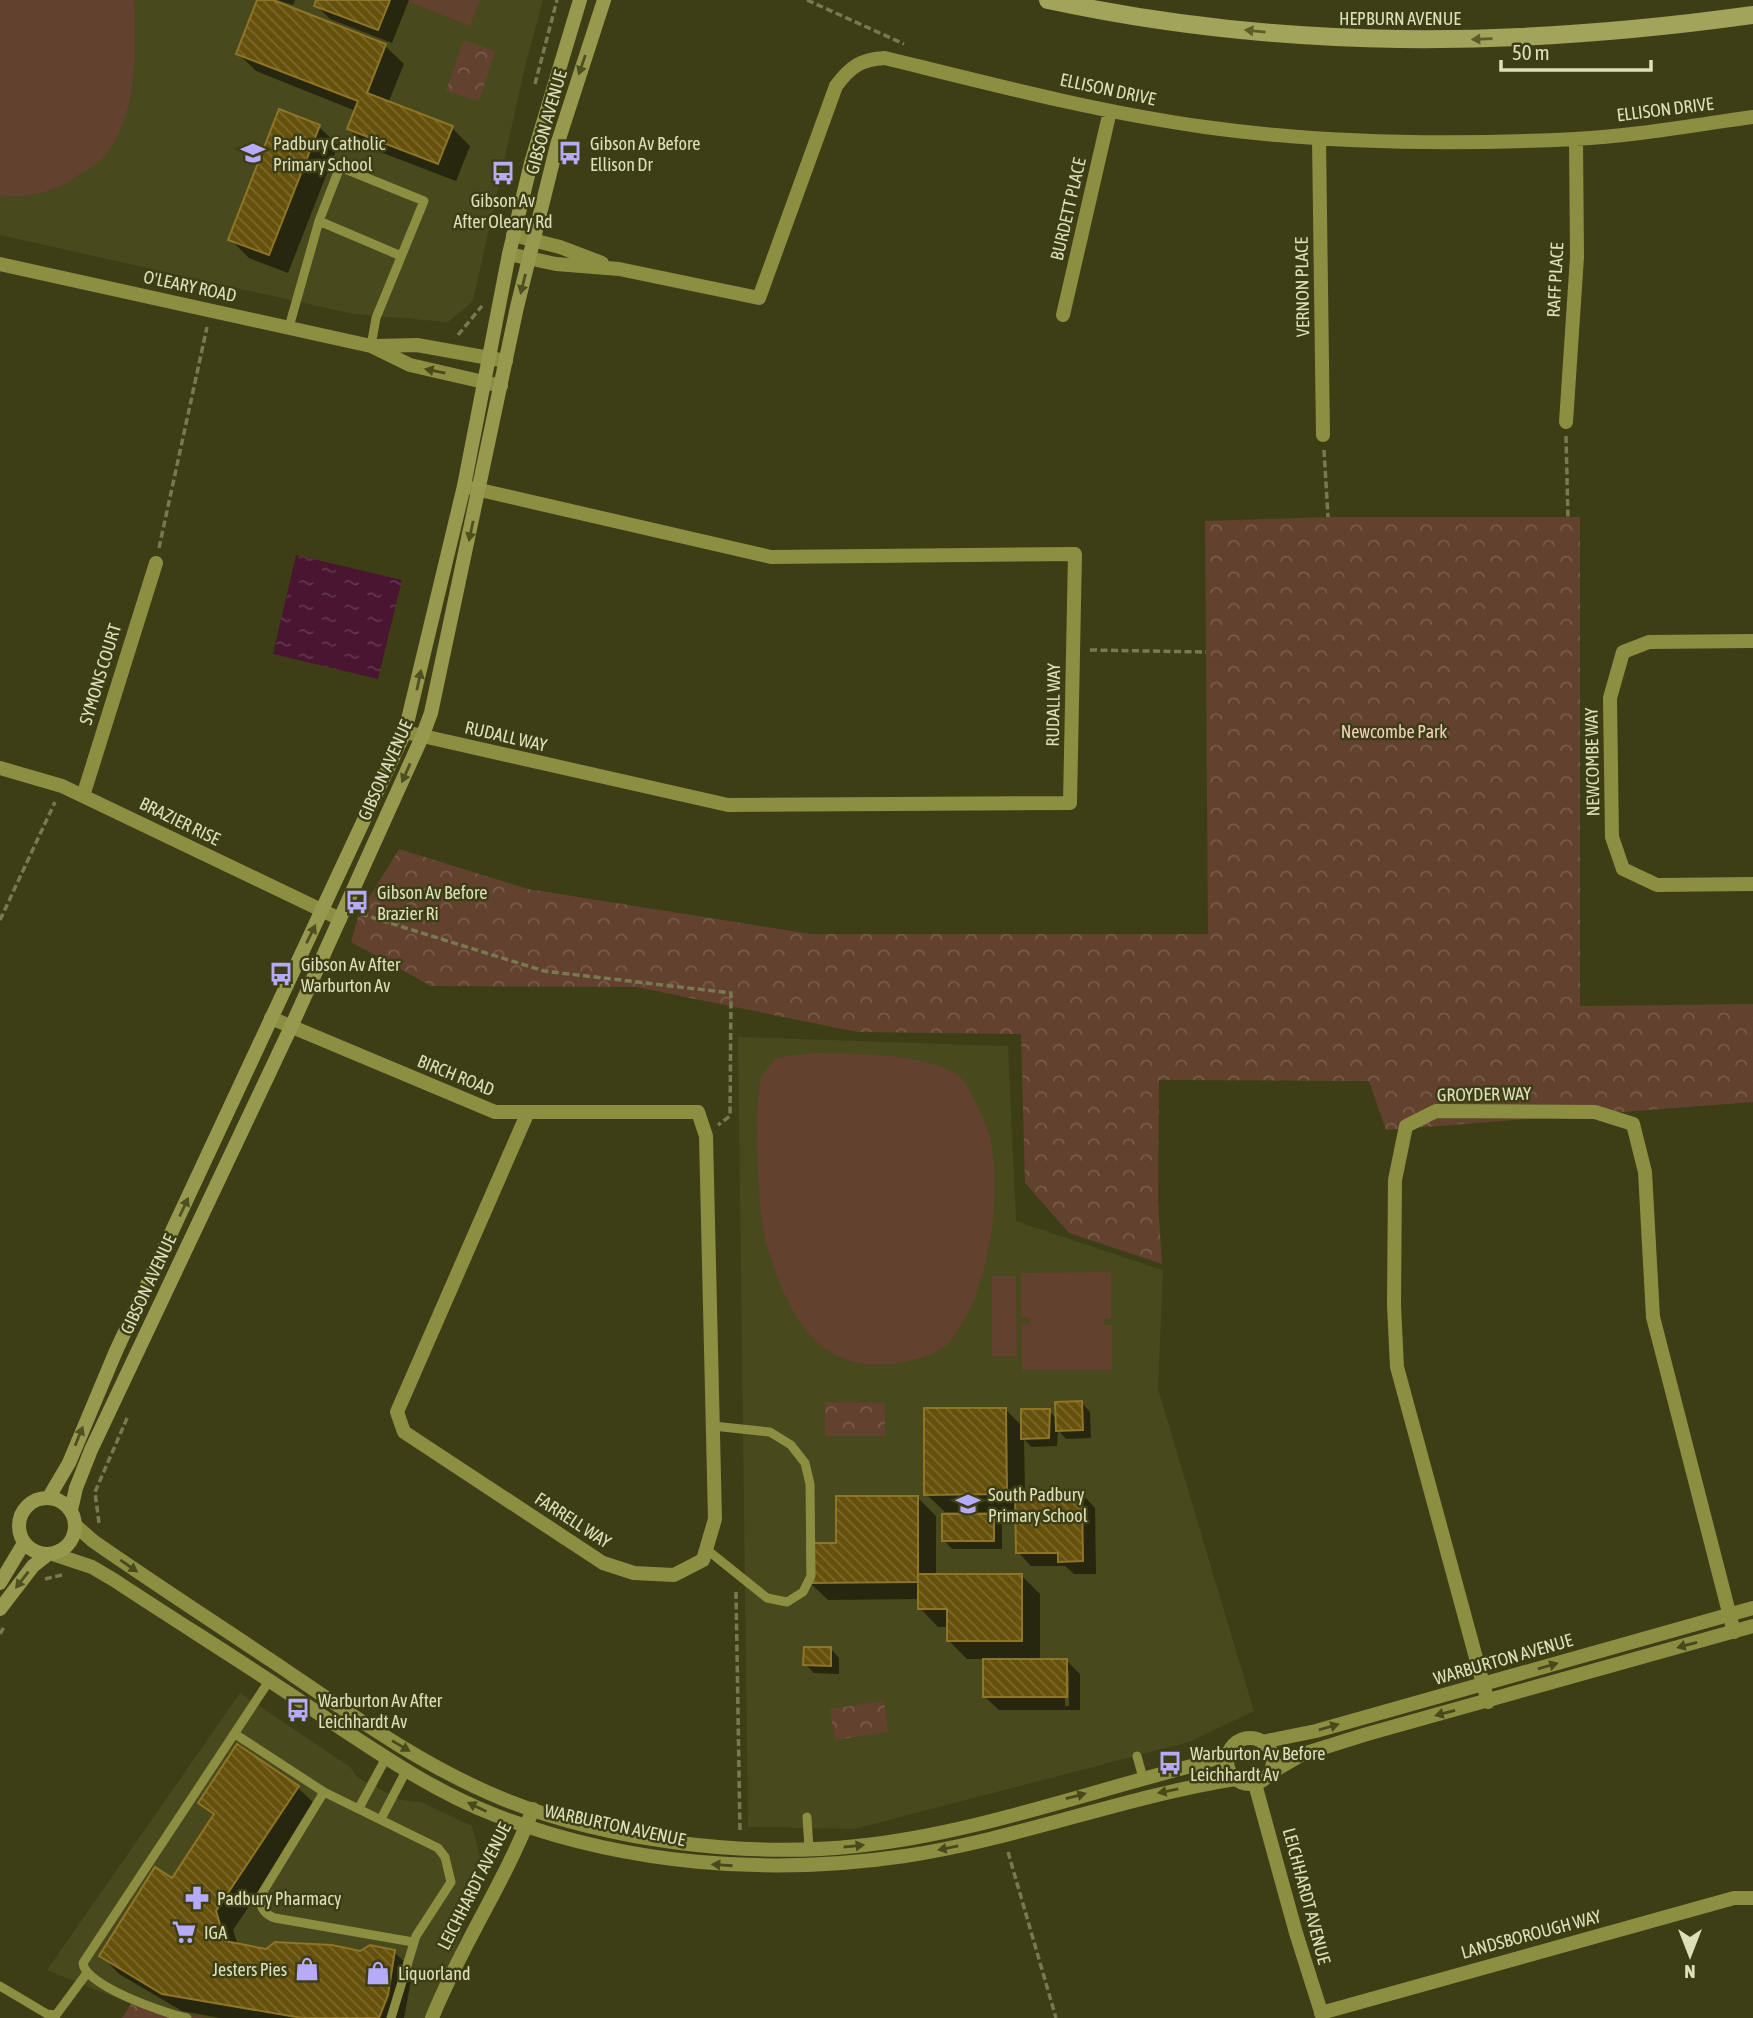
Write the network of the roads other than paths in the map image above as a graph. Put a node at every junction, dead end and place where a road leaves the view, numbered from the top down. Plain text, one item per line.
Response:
1 (580, 0) edge
2 (604, 0) edge
3 (1048, 0) edge
4 (1753, 15) edge
5 (1110, 111) junction
6 (1753, 117) edge
7 (1319, 139) junction
8 (1576, 139) junction
9 (319, 221) junction
10 (513, 235) junction
11 (535, 241) junction
12 (509, 254) junction
13 (401, 256) junction
14 (530, 258) junction
15 (0, 264) edge
16 (619, 270) junction
17 (1063, 315) dead end
18 (289, 327) junction
19 (371, 346) junction
20 (488, 356) junction
21 (506, 361) junction
22 (483, 382) junction
23 (502, 386) junction
24 (1566, 422) road end
25 (1323, 435) road end
26 (464, 486) junction
27 (480, 490) junction
28 (156, 563) road end
29 (1753, 641) edge
30 (405, 732) junction
31 (422, 737) junction
32 (0, 768) edge
33 (83, 796) junction
34 (1753, 884) edge
35 (322, 911) junction
36 (340, 919) junction
37 (271, 1018) junction
38 (291, 1027) junction
39 (528, 1112) junction
40 (713, 1426) junction
41 (49, 1497) junction
42 (73, 1518) junction
43 (24, 1543) junction
44 (706, 1549) junction
45 (50, 1554) junction
46 (0, 1583) edge
47 (1753, 1608) edge
48 (0, 1609) edge
49 (1730, 1615) junction
50 (1753, 1626) edge
51 (1734, 1632) junction
52 (269, 1681) junction
53 (1482, 1685) junction
54 (1488, 1702) junction
55 (235, 1734) junction
56 (1262, 1742) junction
57 (1228, 1754) junction
58 (1137, 1756) dead end
59 (386, 1758) junction
60 (407, 1769) junction
61 (1269, 1773) junction
62 (1143, 1778) junction
63 (1235, 1779) junction
64 (1255, 1784) junction
65 (324, 1792) junction
66 (359, 1808) junction
67 (533, 1809) junction
68 (807, 1817) dead end
69 (381, 1819) junction
70 (526, 1826) junction
71 (809, 1849) junction
72 (1753, 1898) edge
73 (413, 1942) junction
74 (87, 1973) junction
75 (0, 1986) edge
76 (1322, 2016) edge
77 (187, 2018) edge
78 (391, 2018) edge
79 (432, 2018) edge

1 - 10 main road, GIBSON AVENUE
2 -> 11 main road, GIBSON AVENUE
4 -> 3 main road, HEPBURN AVENUE
5 - 7 street, ELLISON DRIVE
5 - 16 street, ELLISON DRIVE
5 - 17 street, BURDETT PLACE
6 - 8 street, ELLISON DRIVE
7 - 8 street, ELLISON DRIVE
7 - 25 street, VERNON PLACE
8 - 24 street, RAFF PLACE
9 - 13 lane
9 - 13 lane
9 - 18 lane
10 - 11 street, ELLISON DRIVE
10 - 12 main road, GIBSON AVENUE
11 - 14 main road, GIBSON AVENUE
11 - 16 street, ELLISON DRIVE
12 - 14 street, ELLISON DRIVE
12 - 20 main road, GIBSON AVENUE
13 - 19 lane
14 - 16 street, ELLISON DRIVE
14 -> 21 main road, GIBSON AVENUE
15 - 18 street, O'LEARY ROAD
18 - 19 street, O'LEARY ROAD
19 - 20 street, O'LEARY ROAD
22 -> 19 street, O'LEARY ROAD
20 - 21 street, O'LEARY ROAD
20 - 22 main road, GIBSON AVENUE
21 - 23 main road, GIBSON AVENUE
22 - 23 street, O'LEARY ROAD
22 - 26 main road, GIBSON AVENUE
23 - 27 main road, GIBSON AVENUE
26 - 27 street, RUDALL WAY
30 -> 26 main road, GIBSON AVENUE
27 -> 31 main road, GIBSON AVENUE
27 - 31 street, RUDALL WAY
28 - 33 street, SYMONS COURT
29 - 34 street, NEWCOMBE WAY
30 - 31 street, RUDALL WAY
30 - 35 main road, GIBSON AVENUE
31 -> 36 main road, GIBSON AVENUE
32 - 33 street, BRAZIER RISE
33 - 35 street, BRAZIER RISE
35 - 36 street, BRAZIER RISE
37 -> 35 main road, GIBSON AVENUE
36 - 38 main road, GIBSON AVENUE
37 - 38 street, BIRCH ROAD
41 -> 37 main road, GIBSON AVENUE
38 - 39 street, BIRCH ROAD
38 - 42 main road, GIBSON AVENUE
39 - 40 street, BIRCH ROAD
39 - 44 street, FARRELL WAY
40 - 44 street
40 - 44 lane
41 - 42 main road
41 - 43 main road
42 - 45 main road
42 -> 67 street, WARBURTON AVENUE
43 - 45 main road
43 - 46 main road
45 -> 48 main road
45 - 52 street, WARBURTON AVENUE
47 - 49 street, WARBURTON AVENUE
49 - 51 street, GROYDER WAY
53 -> 49 street, WARBURTON AVENUE
49 - 53 street, GROYDER WAY
50 - 51 street, WARBURTON AVENUE
51 -> 54 street, WARBURTON AVENUE
52 - 55 lane
52 - 59 street, WARBURTON AVENUE
53 - 54 street, GROYDER WAY
56 -> 53 street, WARBURTON AVENUE
54 -> 61 street, WARBURTON AVENUE
55 - 65 lane
55 - 74 lane
56 - 57 street
56 - 61 street
57 - 62 street, WARBURTON AVENUE
57 - 63 street
58 - 62 lane
59 - 60 street, WARBURTON AVENUE
59 - 66 lane
60 - 69 lane
70 -> 60 street, WARBURTON AVENUE
61 - 64 street
71 -> 62 street, WARBURTON AVENUE
63 - 64 street
63 -> 70 street, WARBURTON AVENUE
64 - 76 street, LEICHHARDT AVENUE
65 - 66 lane
65 - 73 lane
66 - 69 lane
67 - 70 street, LEICHHARDT AVENUE
67 - 71 street, WARBURTON AVENUE
68 - 71 lane
69 - 73 lane
70 - 79 street, LEICHHARDT AVENUE
72 - 76 street, LANDSBOROUGH WAY
73 - 78 lane
74 - 75 lane
74 - 77 lane

